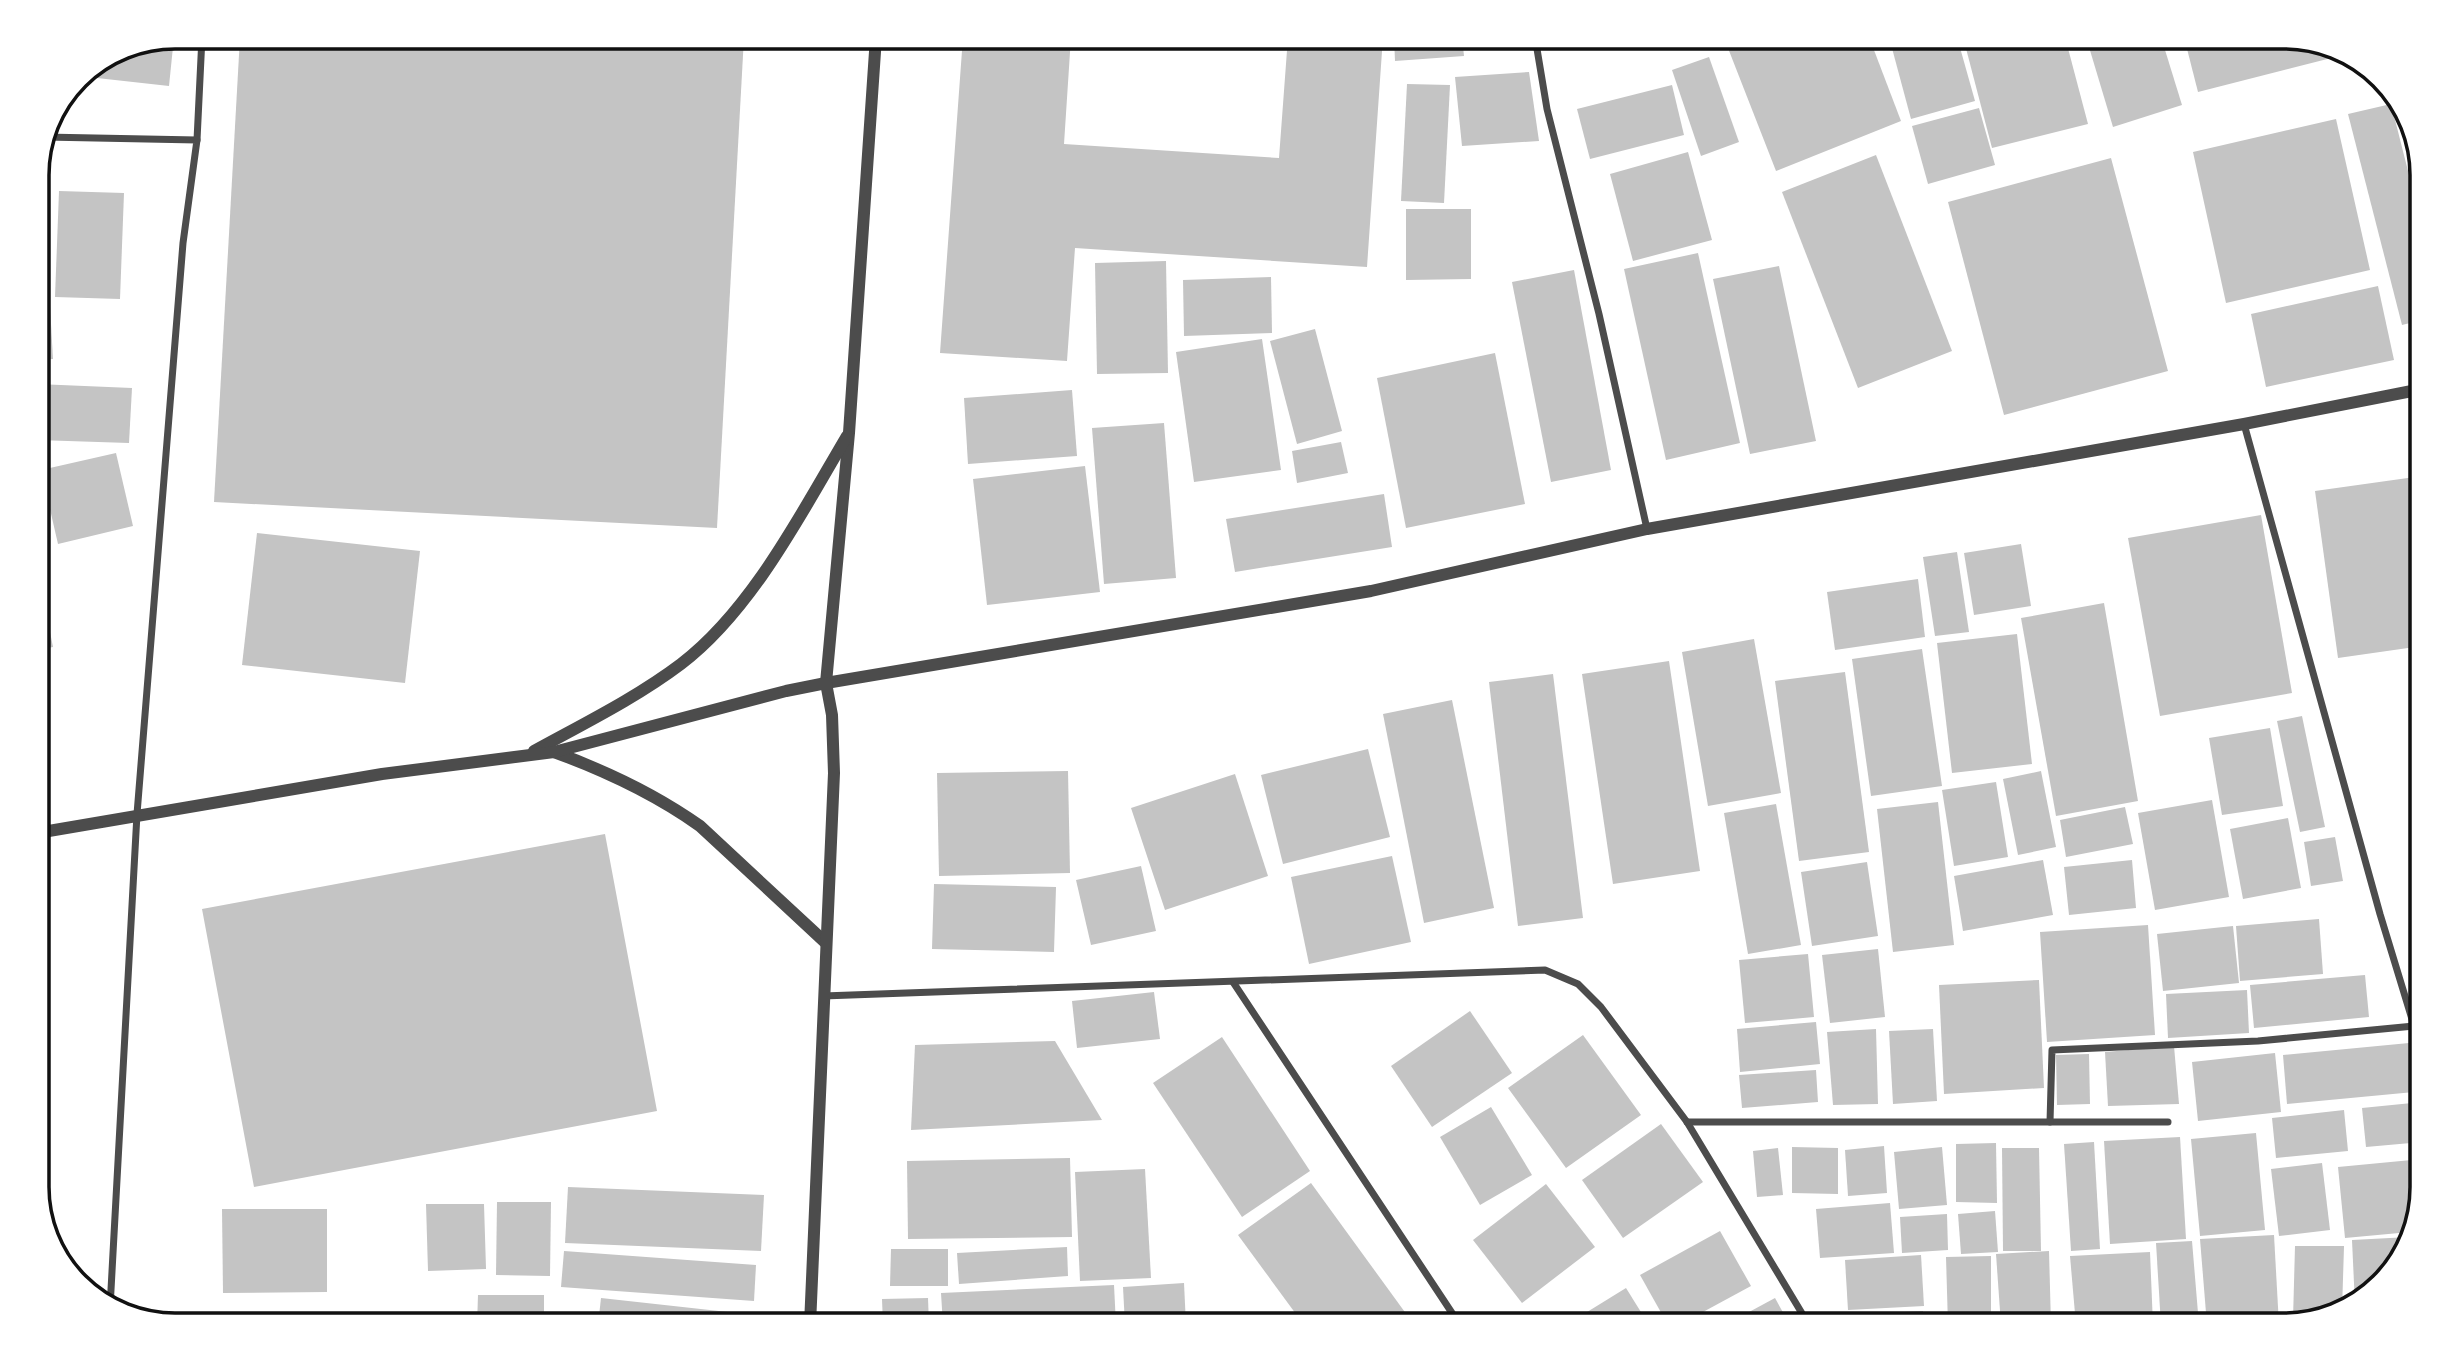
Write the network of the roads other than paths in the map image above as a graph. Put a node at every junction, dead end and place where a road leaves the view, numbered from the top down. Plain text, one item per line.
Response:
1 (201, 49) edge
2 (875, 49) edge
3 (1537, 49) edge
4 (55, 137) edge
5 (197, 139) junction
6 (2410, 391) edge
7 (2244, 425) junction
8 (849, 433) junction
9 (1647, 529) junction
10 (826, 683) junction
11 (554, 752) junction
12 (530, 754) junction
13 (137, 814) junction
14 (49, 830) edge
15 (826, 943) junction
16 (1233, 982) junction
17 (823, 996) junction
18 (2410, 1013) edge
19 (2410, 1026) edge
20 (1687, 1122) junction
21 (2050, 1122) junction
22 (2168, 1122) dead end
23 (111, 1295) edge
24 (810, 1313) edge
25 (1452, 1313) edge
26 (1803, 1313) edge

1 - 5 street
2 - 8 street
3 - 9 street
4 - 5 street
5 - 13 street
6 - 7 street
7 - 9 street
7 - 18 street
8 - 10 street
8 - 12 street
9 - 10 street
10 - 11 street
10 - 15 street
11 - 12 street
11 - 15 street
12 - 13 street
13 - 14 street
13 - 23 street
15 - 17 street
16 - 17 street
16 - 20 street
16 - 25 street
17 - 24 street
19 - 21 street
20 - 21 street
20 - 26 street
21 - 22 street

